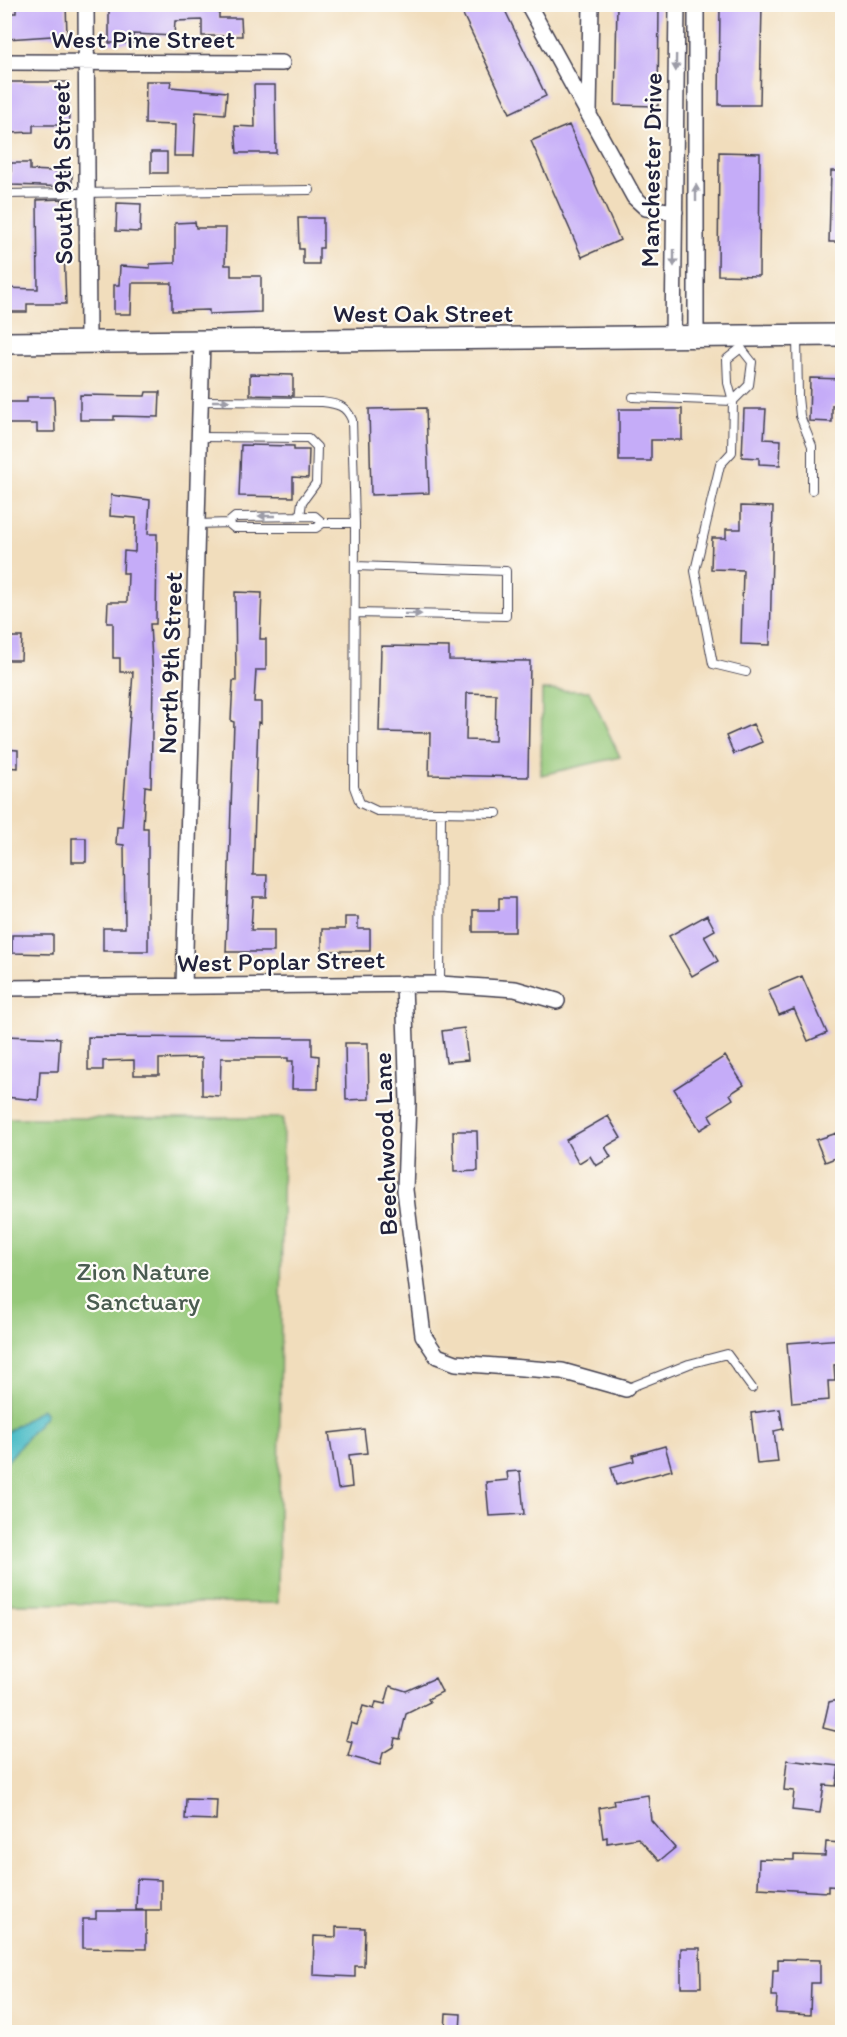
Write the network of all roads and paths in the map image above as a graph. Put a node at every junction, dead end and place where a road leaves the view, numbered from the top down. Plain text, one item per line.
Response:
1 (86, 4) edge
2 (528, 4) edge
3 (591, 4) edge
4 (677, 4) edge
5 (696, 4) edge
6 (4, 62) edge
7 (85, 62) junction
8 (282, 63) dead end
9 (589, 112) junction
10 (310, 190) dead end
11 (87, 193) junction
12 (4, 194) edge
13 (675, 212) junction
14 (843, 335) edge
15 (696, 336) junction
16 (797, 336) junction
17 (673, 337) junction
18 (202, 341) junction
19 (88, 342) junction
20 (741, 342) junction
21 (4, 343) edge
22 (633, 397) dead end
23 (200, 401) junction
24 (733, 401) junction
25 (199, 437) junction
26 (812, 490) dead end
27 (300, 516) junction
28 (323, 522) junction
29 (228, 523) junction
30 (355, 523) junction
31 (198, 524) junction
32 (355, 566) junction
33 (355, 613) junction
34 (746, 672) dead end
35 (441, 812) junction
36 (497, 813) dead end
37 (404, 984) junction
38 (440, 984) junction
39 (184, 986) junction
40 (4, 988) edge
41 (556, 1001) dead end
42 (752, 1388) dead end
43 (626, 1389) joint

1 - 7 street, South 9th Street
2 - 9 street
3 - 9 street
4 -> 13 street, Manchester Drive
15 -> 5 street, Manchester Drive
6 - 7 street, West Pine Street
7 - 8 street, West Pine Street
7 - 11 street, South 9th Street
9 - 13 street
10 - 11 lane
11 - 12 lane
11 - 19 street, South 9th Street
13 -> 17 street, Manchester Drive
14 - 16 main road, West Oak Street
15 - 17 main road, West Oak Street
15 - 20 main road, West Oak Street
16 - 20 main road, West Oak Street
16 - 26 lane
17 - 18 main road, West Oak Street
18 - 19 main road, West Oak Street
18 - 23 street, North 9th Street
19 - 21 main road, West Oak Street
20 - 24 lane
20 - 24 lane
22 - 24 lane
23 - 25 street, North 9th Street
23 -> 30 lane
24 - 34 lane
25 - 27 lane
25 - 31 street, North 9th Street
27 - 28 lane
27 -> 29 lane
28 - 29 lane
28 - 30 lane
29 - 31 lane
30 - 32 lane
31 - 39 street, North 9th Street
32 - 33 lane
33 -> 32 lane
33 - 35 lane
35 - 36 lane
35 - 38 lane
37 - 38 street, West Poplar Street
37 - 39 street, West Poplar Street
37 - 43 street, Beechwood Lane
38 - 41 street, West Poplar Street
39 - 40 street, West Poplar Street
42 - 43 lane

